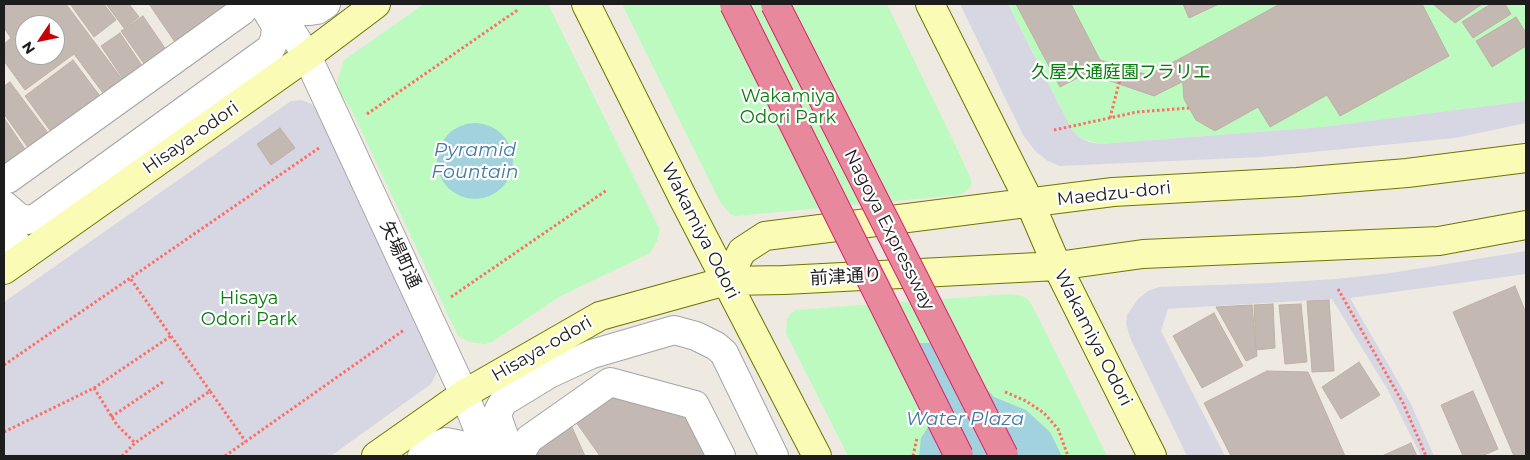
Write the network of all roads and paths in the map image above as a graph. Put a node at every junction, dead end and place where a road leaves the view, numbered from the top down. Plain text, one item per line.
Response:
1 (243, 4) edge
2 (262, 4) edge
3 (274, 4) edge
4 (293, 4) edge
5 (326, 4) edge
6 (376, 4) edge
7 (586, 4) edge
8 (734, 4) edge
9 (775, 4) edge
10 (930, 4) edge
11 (519, 9) dead end
12 (307, 56) junction
13 (1125, 60) dead end
14 (1189, 108) dead end
15 (365, 116) dead end
16 (1110, 118) junction
17 (1054, 130) dead end
18 (321, 146) dead end
19 (1526, 158) edge
20 (4, 178) edge
21 (607, 190) dead end
22 (1030, 203) junction
23 (4, 205) edge
24 (1526, 225) edge
25 (4, 227) edge
26 (15, 262) edge
27 (1057, 266) junction
28 (130, 278) junction
29 (726, 281) junction
30 (1338, 289) dead end
31 (447, 300) dead end
32 (408, 327) dead end
33 (171, 336) junction
34 (4, 365) edge
35 (163, 382) dead end
36 (94, 388) junction
37 (999, 389) dead end
38 (210, 391) junction
39 (464, 394) junction
40 (111, 417) junction
41 (4, 432) edge
42 (246, 442) junction
43 (135, 443) junction
44 (122, 456) edge
45 (225, 456) edge
46 (376, 456) edge
47 (422, 456) edge
48 (478, 456) edge
49 (490, 456) edge
50 (511, 456) edge
51 (519, 456) edge
52 (721, 456) edge
53 (774, 456) edge
54 (817, 456) edge
55 (959, 456) edge
56 (1004, 456) edge
57 (1068, 456) edge
58 (1152, 456) edge
59 (1426, 456) edge

1 - 20 street
2 - 23 street
3 - 12 street, 矢場町通
4 - 5 street
6 - 12 street, Hisaya-odori
7 - 29 street, Wakamiya Odori
8 - 55 highway, bridge
9 - 56 highway, Nagoya Expressway, bridge
10 - 22 street, Wakamiya Odori
11 - 15 path
12 - 26 street, Hisaya-odori
12 - 39 street, 矢場町通
13 - 16 path
14 - 16 path
16 - 17 path
18 - 28 path
19 - 22 street, Maedzu-dori
21 - 31 path
22 - 27 street, Wakamiya Odori
22 - 29 street, Maedzu-dori
24 - 27 street
25 - 26 street
27 - 29 street, 前津通り
27 - 58 street, Wakamiya Odori
28 - 33 path
28 - 34 path
29 - 39 street, Hisaya-odori
29 - 54 street, Wakamiya Odori
30 - 59 path
32 - 42 path
33 - 36 path
33 - 38 path
35 - 40 path
36 - 40 path
36 - 41 path
37 - 57 path
38 - 42 path
38 - 43 path
39 - 46 street, Hisaya-odori
39 - 49 street, 矢場町通
40 - 43 path
42 - 45 path
43 - 44 path
47 - 48 street
50 - 53 street
51 - 52 street

